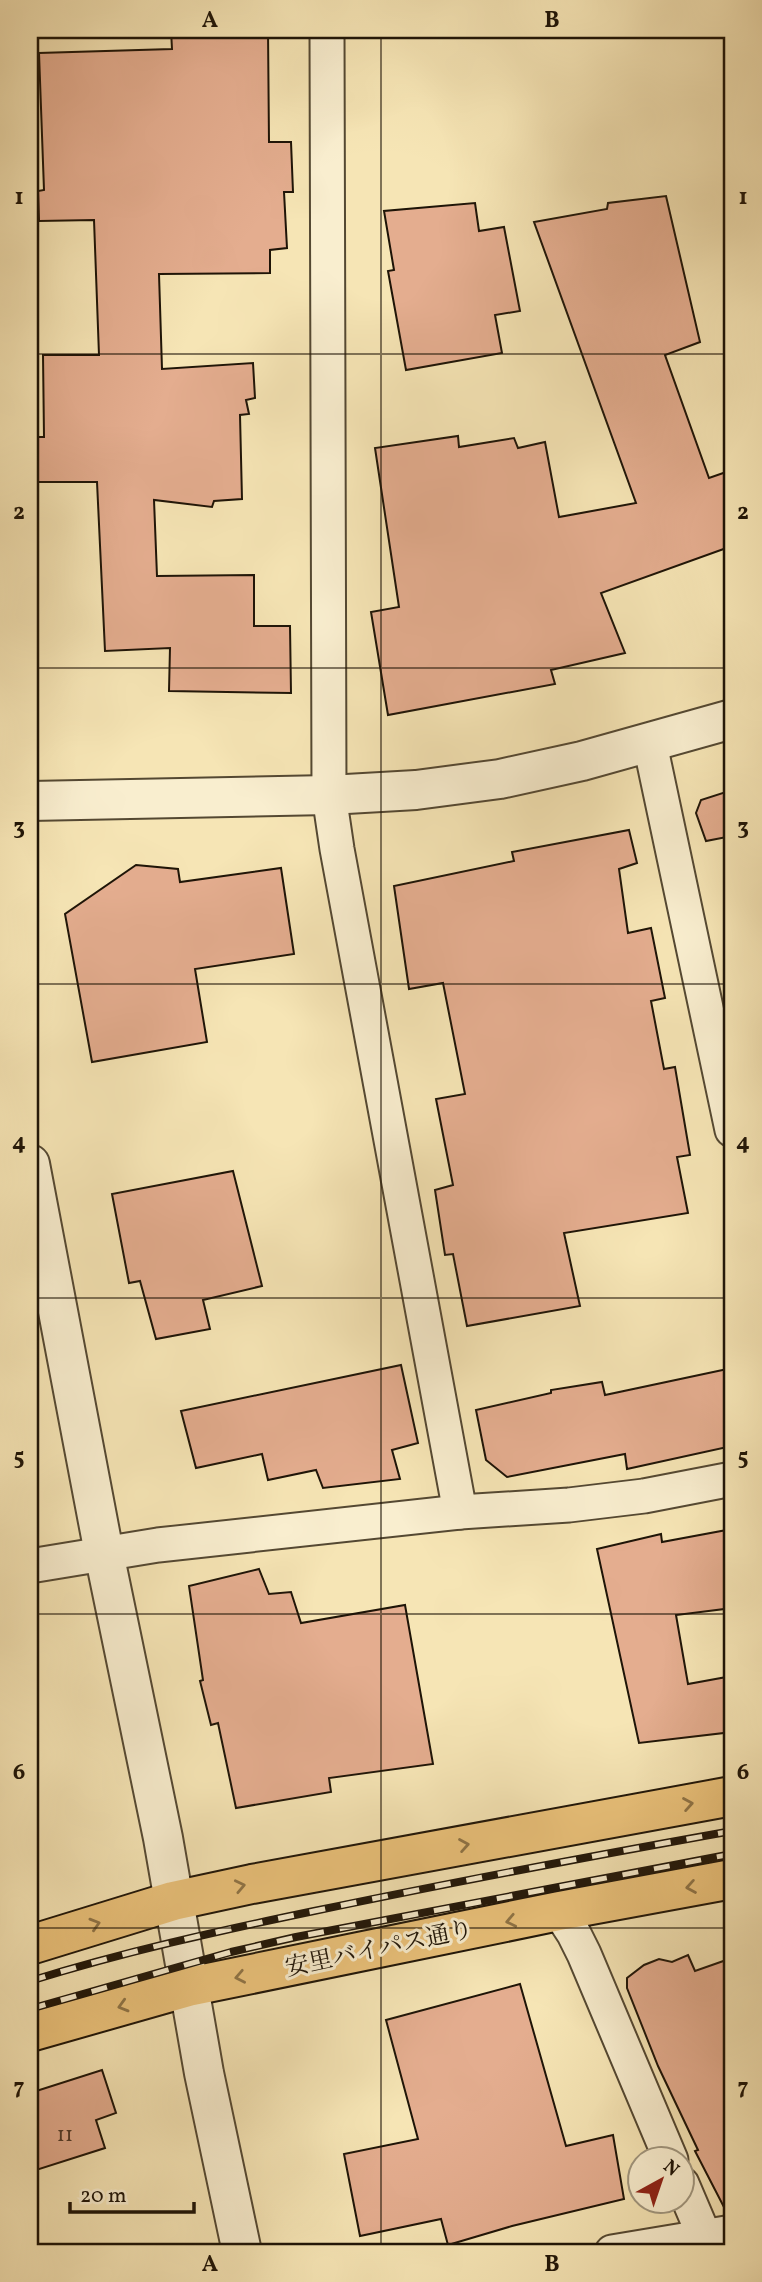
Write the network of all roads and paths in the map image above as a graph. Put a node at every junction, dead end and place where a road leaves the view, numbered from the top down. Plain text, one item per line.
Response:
1 (327, 30) edge
2 (732, 719) edge
3 (650, 744) junction
4 (329, 795) junction
5 (30, 801) edge
6 (731, 1118) edge
7 (30, 1164) edge
8 (732, 1479) edge
9 (460, 1512) junction
10 (104, 1553) junction
11 (30, 1566) edge
12 (732, 1796) edge
13 (732, 1879) edge
14 (173, 1901) junction
15 (559, 1911) junction
16 (30, 1945) edge
17 (188, 1987) junction
18 (30, 2032) edge
19 (665, 2146) edge
20 (696, 2208) edge
21 (716, 2241) edge
22 (242, 2252) edge
23 (612, 2252) edge

1 - 4 street
2 - 3 street
3 - 4 street
3 - 6 street
4 - 5 street
4 - 9 street
7 - 10 street
8 - 9 street
9 - 10 street
10 - 11 street
10 - 14 street
14 -> 12 highway
13 -> 15 highway, 安里バイパス通り
16 -> 14 highway
14 - 17 street
15 -> 17 highway, 安里バイパス通り
15 - 19 street
17 -> 18 highway, 安里バイパス通り
17 - 22 street
20 - 21 street
21 - 23 street

